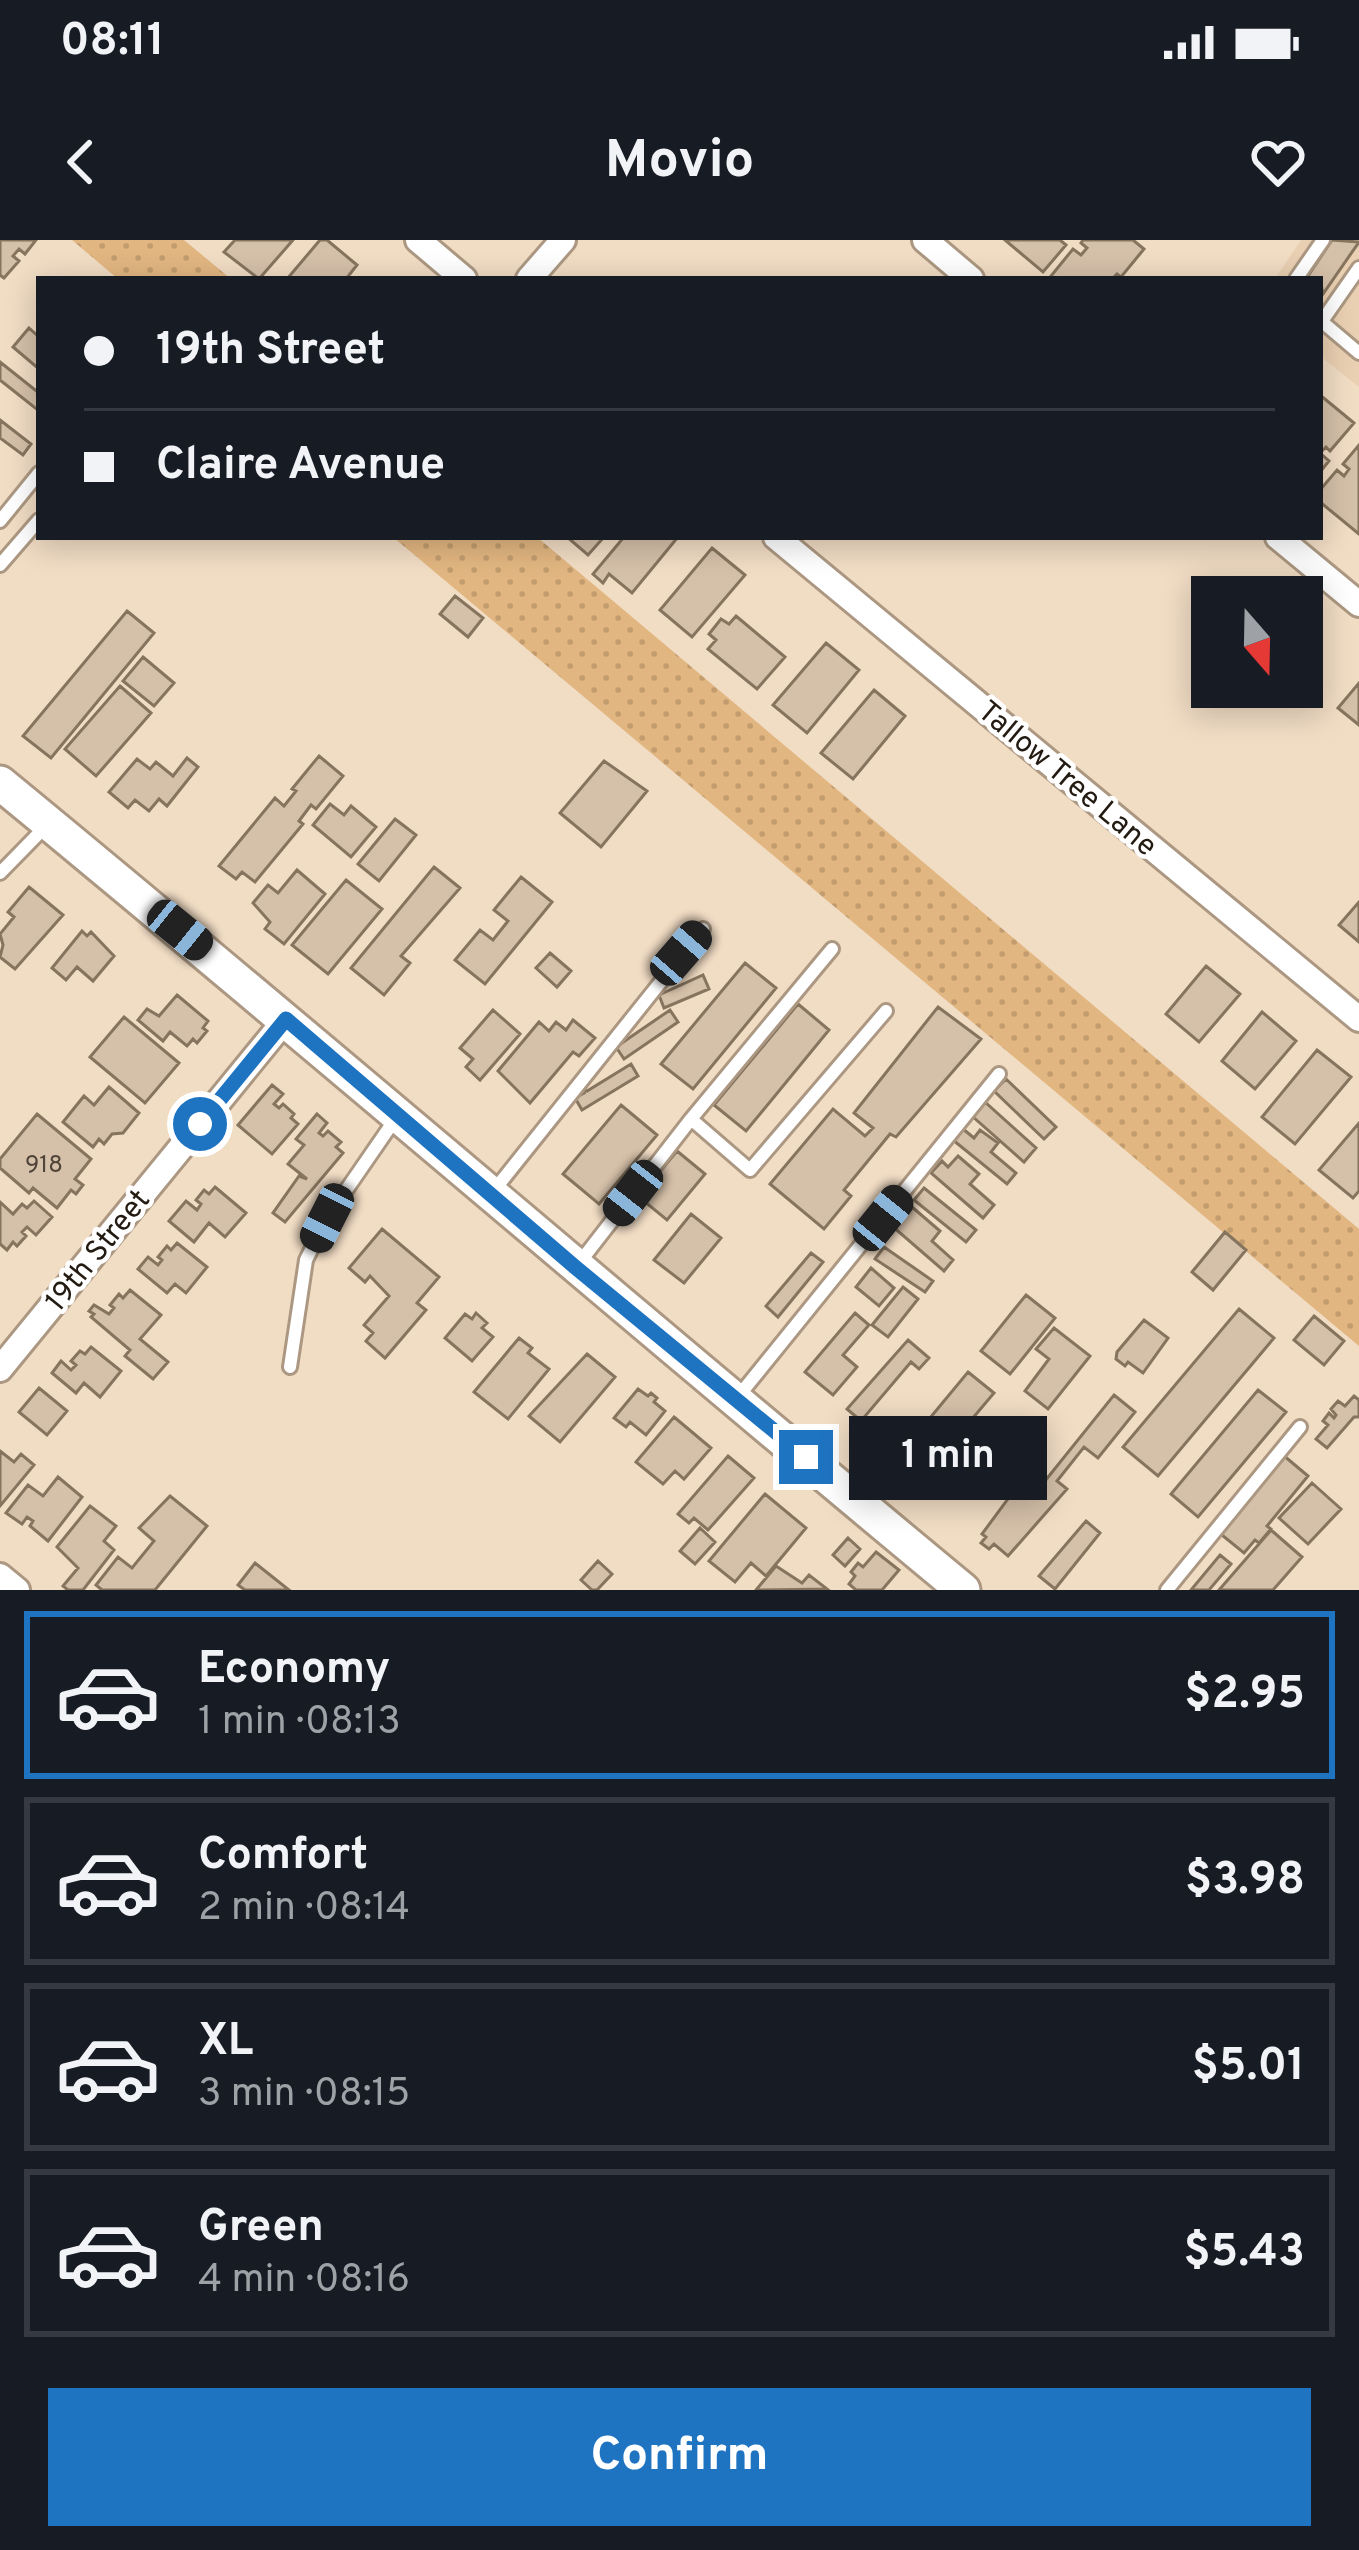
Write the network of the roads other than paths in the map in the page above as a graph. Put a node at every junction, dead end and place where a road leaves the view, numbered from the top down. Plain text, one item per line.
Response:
1 (418, 240) edge
2 (563, 240) edge
3 (925, 240) edge
4 (1323, 240) edge
5 (1359, 268) edge
6 (460, 276) edge
7 (532, 276) edge
8 (967, 276) edge
9 (1298, 276) edge
10 (1323, 318) edge
11 (1323, 323) edge
12 (1359, 353) edge
13 (36, 477) edge
14 (0, 521) edge
15 (36, 523) edge
16 (780, 540) edge
17 (1282, 540) edge
18 (0, 565) edge
19 (1359, 604) edge
20 (0, 783) edge
21 (49, 824) junction
22 (0, 872) edge
23 (703, 929) dead end
24 (832, 949) dead end
25 (886, 1011) dead end
26 (1359, 1018) edge
27 (286, 1019) junction
28 (999, 1074) dead end
29 (399, 1114) junction
30 (691, 1119) junction
31 (491, 1194) junction
32 (575, 1267) junction
33 (290, 1367) dead end
34 (0, 1369) edge
35 (737, 1398) junction
36 (1300, 1427) dead end
37 (0, 1576) edge
38 (17, 1590) edge
39 (963, 1590) edge
40 (1166, 1590) edge

1 - 6 street
2 - 7 street
3 - 8 street
4 - 9 lane
5 - 10 lane
11 - 12 lane
13 - 14 lane
15 - 18 lane
16 - 26 street, Tallow Tree Lane
17 - 19 street
20 - 21 street
21 - 22 lane
21 - 27 street
23 - 31 lane
24 - 30 lane
25 - 30 lane
27 - 29 street
27 - 34 street, 19th Street
28 - 35 lane
29 - 31 street
29 - 33 lane
30 - 32 lane
31 - 32 street
32 - 35 street
35 - 39 street
36 - 40 lane
37 - 38 street

